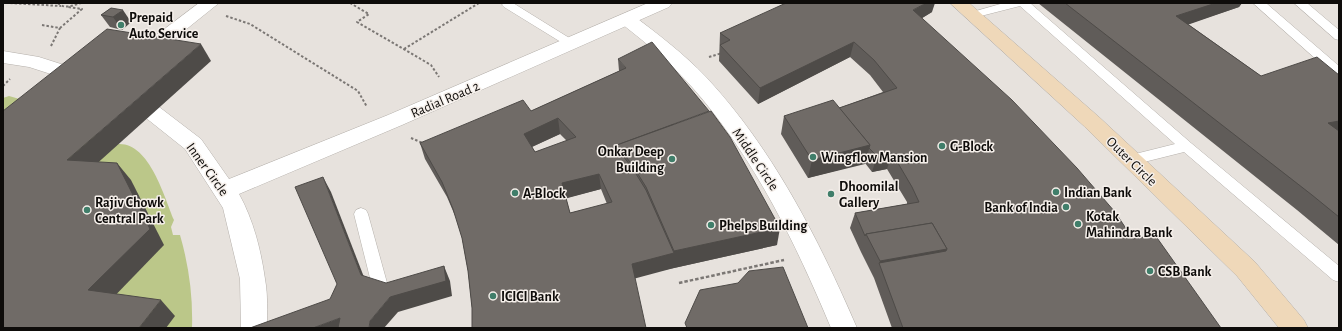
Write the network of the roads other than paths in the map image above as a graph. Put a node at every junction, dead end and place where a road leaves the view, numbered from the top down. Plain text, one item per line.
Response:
1 (210, 3) edge
2 (663, 3) edge
3 (1018, 3) edge
4 (1023, 3) edge
5 (1259, 3) edge
6 (1300, 3) edge
7 (508, 5) dead end
8 (966, 9) edge
9 (628, 20) junction
10 (1321, 20) junction
11 (1339, 24) edge
12 (1339, 36) edge
13 (573, 44) junction
14 (3, 57) edge
15 (128, 66) edge
16 (1339, 73) edge
17 (1186, 146) junction
18 (1132, 160) junction
19 (225, 190) junction
20 (361, 214) dead end
21 (1339, 275) edge
22 (377, 297) edge
23 (254, 328) edge
24 (844, 328) edge
25 (1295, 328) edge

1 - 15 street
2 - 9 street, Radial Road 2
3 - 8 lane
4 - 17 lane
5 - 16 lane
6 - 10 lane
7 - 13 lane
8 - 18 main road, Outer Circle
9 - 13 street, Radial Road 2
9 - 24 street, Middle Circle
10 - 11 lane
10 - 12 lane
13 - 19 street, Radial Road 2
14 - 19 street, Inner Circle
17 - 18 lane
17 - 21 lane
18 - 25 main road, Outer Circle
19 - 23 street, Inner Circle
20 - 22 lane

